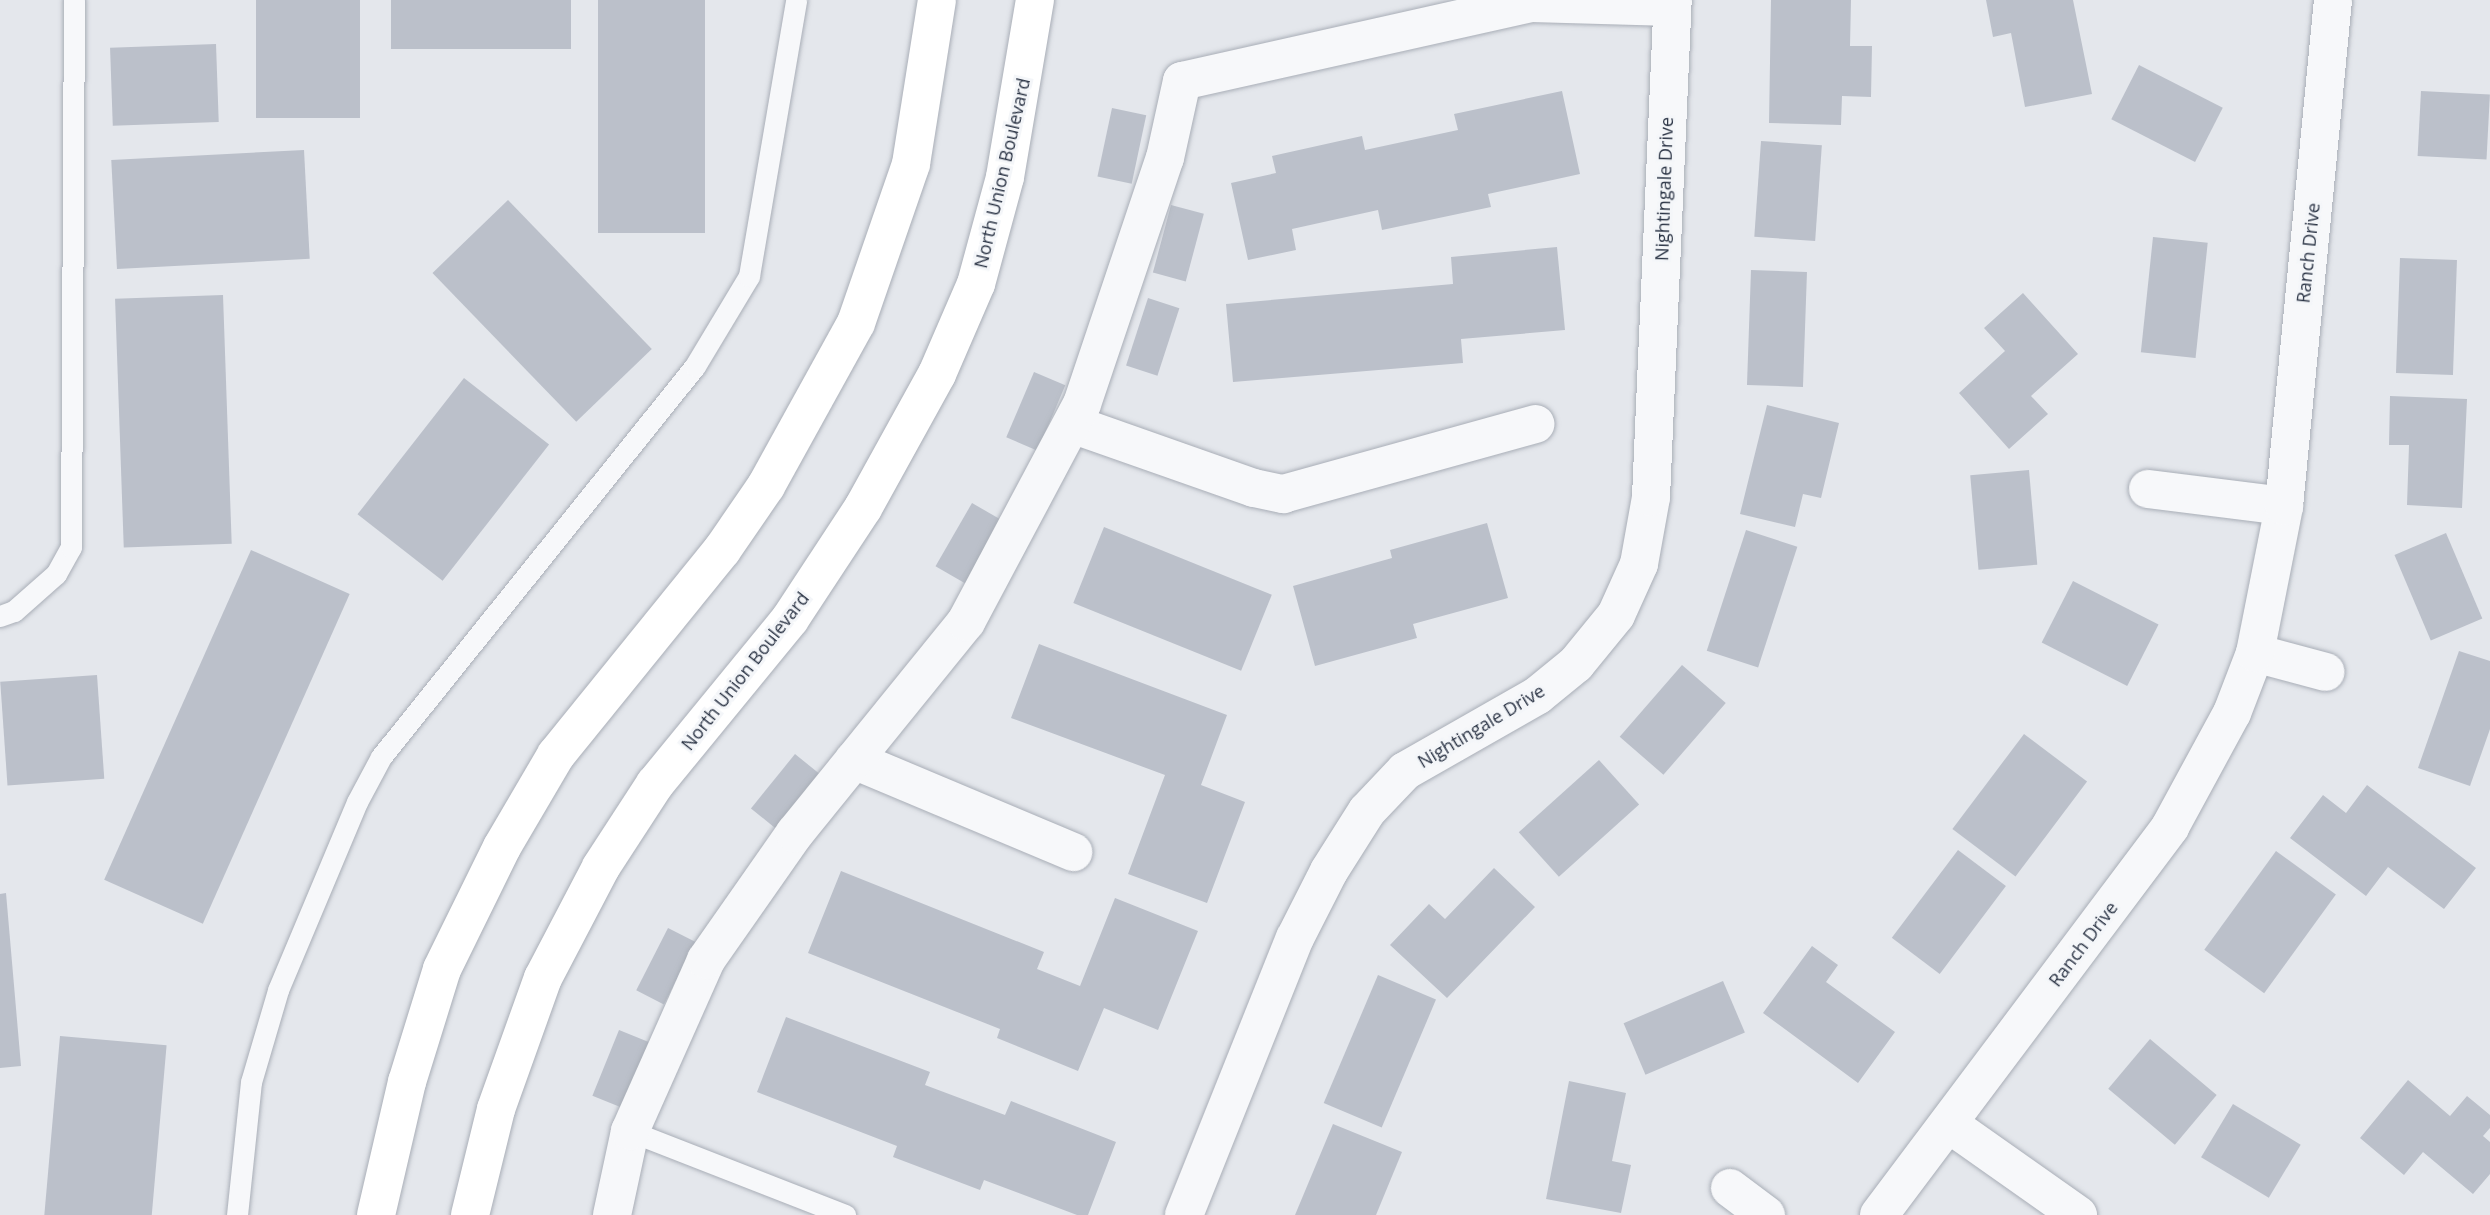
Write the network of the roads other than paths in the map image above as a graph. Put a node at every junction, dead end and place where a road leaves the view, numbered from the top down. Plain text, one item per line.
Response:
1 (74, 0) edge
2 (796, 0) edge
3 (937, 0) edge
4 (1035, 0) edge
5 (2333, 0) edge
6 (1672, 3) edge
7 (1072, 424) junction
8 (1535, 424) dead end
9 (2148, 489) dead end
10 (2284, 506) junction
11 (0, 616) edge
12 (2255, 653) junction
13 (2326, 672) dead end
14 (854, 760) junction
15 (1073, 852) dead end
16 (1948, 1124) junction
17 (630, 1131) junction
18 (1730, 1188) dead end
19 (237, 1215) edge
20 (376, 1215) edge
21 (470, 1215) edge
22 (612, 1215) edge
23 (845, 1215) edge
24 (1184, 1215) edge
25 (1766, 1215) edge
26 (1879, 1215) edge
27 (2078, 1215) edge

1 - 11 lane
2 - 19 lane
3 - 20 main road
4 - 21 main road, North Union Boulevard
5 - 10 street, Ranch Drive
6 - 7 street
6 - 24 street, Nightingale Drive
7 - 8 street
7 - 14 street
9 - 10 street
10 - 12 street, Ranch Drive
12 - 13 street
12 - 16 street, Ranch Drive
14 - 15 street
14 - 17 street
16 - 26 street, Ranch Drive
16 - 27 street
17 - 22 street
17 - 23 lane
18 - 25 street

